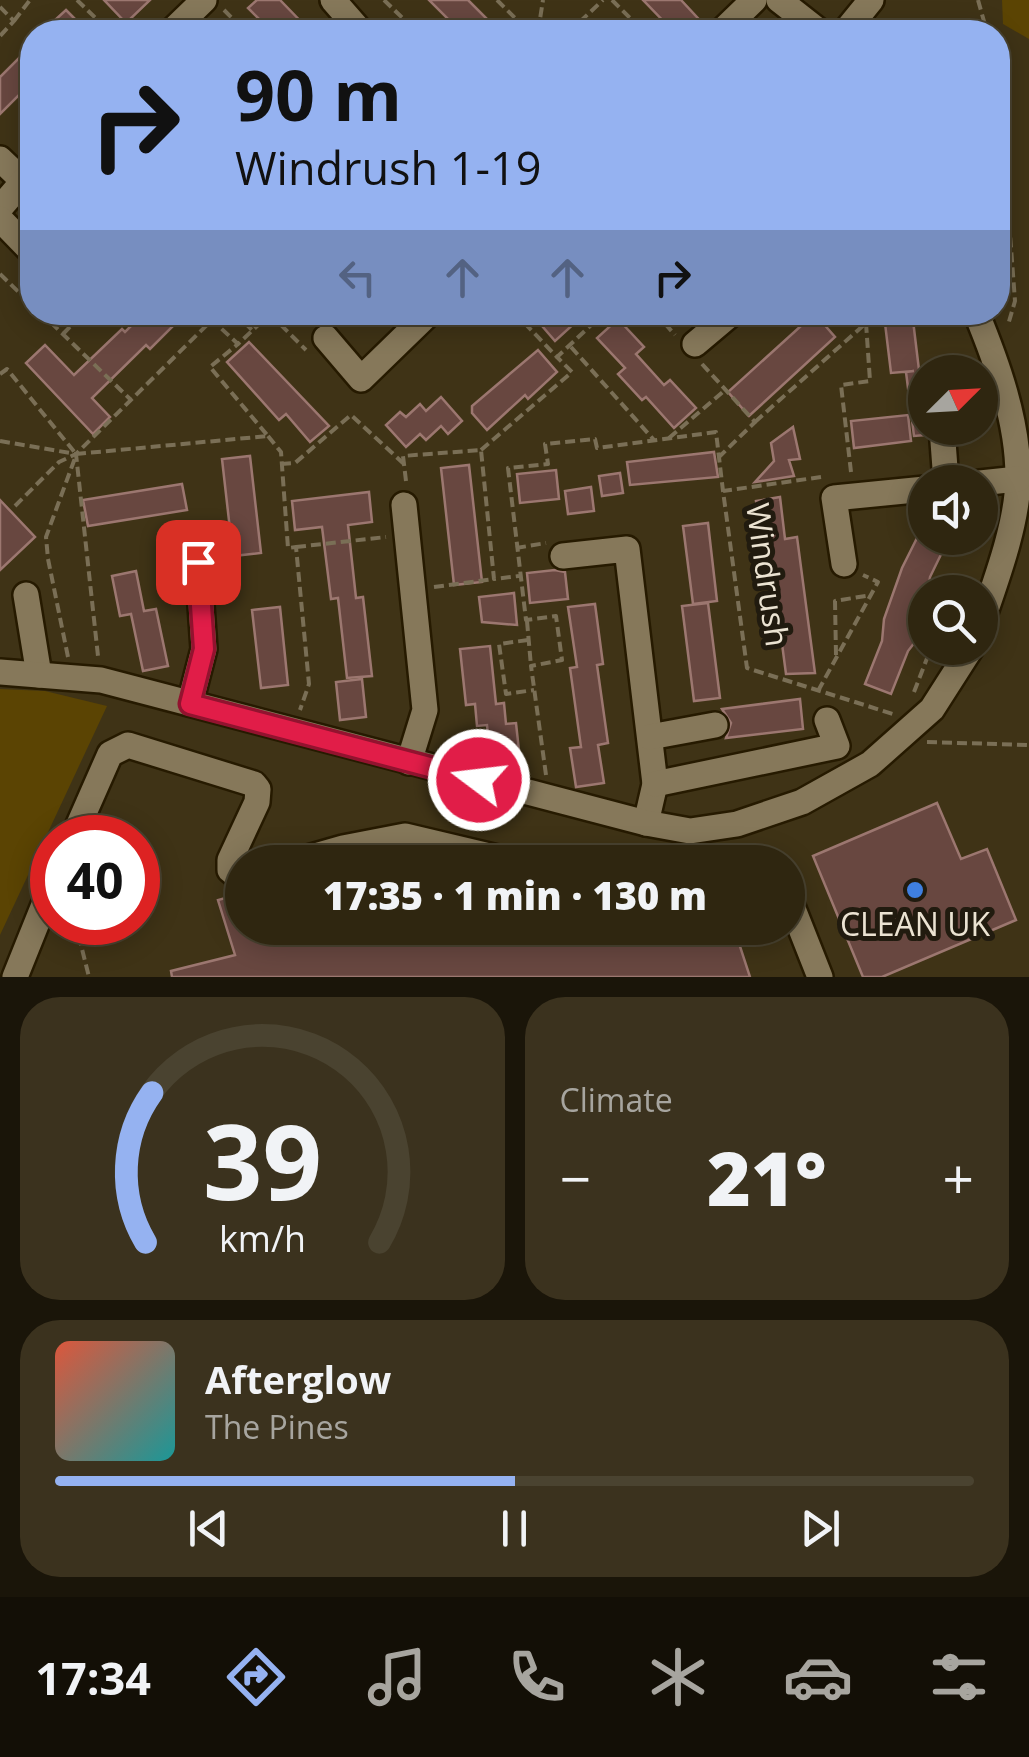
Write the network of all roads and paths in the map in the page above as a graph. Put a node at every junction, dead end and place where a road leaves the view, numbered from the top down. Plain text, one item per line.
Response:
1 (30, 0) edge
2 (77, 0) edge
3 (204, 0) edge
4 (213, 0) edge
5 (332, 0) edge
6 (384, 0) edge
7 (497, 0) edge
8 (603, 0) edge
9 (612, 0) edge
10 (754, 0) edge
11 (779, 0) edge
12 (872, 0) edge
13 (0, 7) edge
14 (14, 20) junction
15 (98, 20) edge
16 (184, 20) edge
17 (234, 20) edge
18 (350, 20) edge
19 (405, 20) edge
20 (518, 20) edge
21 (582, 20) edge
22 (632, 20) edge
23 (733, 20) edge
24 (805, 20) edge
25 (855, 20) edge
26 (0, 36) edge
27 (20, 184) edge
28 (0, 208) edge
29 (0, 219) edge
30 (1010, 234) edge
31 (20, 240) edge
32 (0, 274) edge
33 (20, 293) edge
34 (1010, 319) edge
35 (54, 325) edge
36 (72, 325) edge
37 (207, 325) edge
38 (217, 325) edge
39 (247, 325) edge
40 (259, 325) edge
41 (282, 325) edge
42 (417, 325) edge
43 (526, 325) edge
44 (591, 325) edge
45 (721, 325) edge
46 (863, 325) edge
47 (866, 325) edge
48 (981, 325) edge
49 (1008, 325) edge
50 (253, 331) junction
51 (63, 334) junction
52 (326, 338) joint
53 (238, 344) junction
54 (570, 346) junction
55 (698, 354) joint
56 (992, 354) junction
57 (557, 357) junction
58 (0, 374) edge
59 (724, 391) dead end
60 (131, 400) junction
61 (755, 422) junction
62 (268, 436) junction
63 (670, 438) junction
64 (654, 440) junction
65 (0, 442) edge
66 (481, 450) junction
67 (76, 454) junction
68 (719, 457) junction
69 (280, 464) junction
70 (404, 464) junction
71 (835, 475) dead end
72 (1018, 479) junction
73 (998, 481) edge
74 (723, 491) junction
75 (908, 491) edge
76 (854, 496) junction
77 (15, 506) dead end
78 (403, 512) junction
79 (296, 547) junction
80 (563, 556) dead end
81 (198, 562) dead end
82 (844, 564) joint
83 (520, 576) junction
84 (998, 576) edge
85 (494, 579) junction
86 (412, 590) junction
87 (26, 595) dead end
88 (871, 595) junction
89 (526, 620) junction
90 (528, 640) junction
91 (836, 658) junction
92 (924, 665) edge
93 (960, 665) edge
94 (531, 666) junction
95 (0, 672) edge
96 (38, 674) junction
97 (72, 677) junction
98 (101, 680) junction
99 (534, 690) junction
100 (818, 690) junction
101 (910, 700) dead end
102 (190, 704) junction
103 (827, 720) dead end
104 (715, 724) dead end
105 (904, 726) junction
106 (293, 731) junction
107 (650, 737) junction
108 (1029, 745) edge
109 (407, 761) junction
110 (656, 784) junction
111 (549, 798) junction
112 (84, 815) edge
113 (646, 823) junction
114 (237, 845) edge
115 (358, 845) edge
116 (443, 845) edge
117 (805, 939) edge
118 (30, 940) edge
119 (81, 945) edge
120 (15, 977) edge
121 (89, 977) edge
122 (820, 977) edge

1 - 14 path
2 - 15 path
3 - 16 street
4 - 17 path
5 - 18 street
6 - 19 path
7 - 20 path
8 - 21 path
9 - 22 path
10 - 23 street
11 - 24 street
12 - 25 street
13 - 14 path
14 - 26 path
27 - 28 street
29 - 31 street
30 - 34 path
32 - 33 path
35 - 51 path
36 - 51 path
37 - 60 path
38 - 53 path
39 - 50 path
40 - 50 path
41 - 52 path
42 - 52 street
43 - 57 path
44 - 54 path
45 - 55 street
46 - 61 path
47 - 76 path
48 - 56 street
49 - 56 path
50 - 53 path
51 - 60 path
53 - 62 path
54 - 57 path
54 - 64 path
55 - 61 path
56 - 72 street
57 - 66 path
58 - 67 path
59 - 63 path
60 - 67 path
61 - 68 path
62 - 67 path
62 - 69 path
63 - 64 path
63 - 68 path
64 - 83 path
65 - 67 path
66 - 70 path
66 - 85 path
67 - 77 path
67 - 97 path
67 - 98 path
68 - 74 path, Windrush
69 - 70 path
69 - 79 path
70 - 78 path
71 - 74 path, Windrush
72 - 73 street
72 - 84 street
74 - 100 path, Windrush
75 - 76 street
76 - 82 street
78 - 79 path
78 - 86 street
78 - 109 street
79 - 106 path
80 - 107 street
81 - 102 street
82 - 88 path
83 - 85 path
83 - 89 path
85 - 86 path
86 - 109 street
87 - 96 street
88 - 91 path
88 - 91 path
89 - 90 path
89 - 94 path
89 - 94 path
90 - 94 path
90 - 99 path
91 - 100 path
92 - 101 path
93 - 105 street
94 - 99 path
95 - 96 street
96 - 97 street
97 - 98 street
98 - 102 street
99 - 111 path
100 - 105 path, Windrush
102 - 106 street
103 - 110 street
104 - 107 street
105 - 108 path, Windrush
105 - 113 street
106 - 109 street
107 - 110 street
109 - 111 street
110 - 113 street
111 - 113 street
112 - 114 street
115 - 116 street
117 - 122 street
118 - 120 street
119 - 121 path

